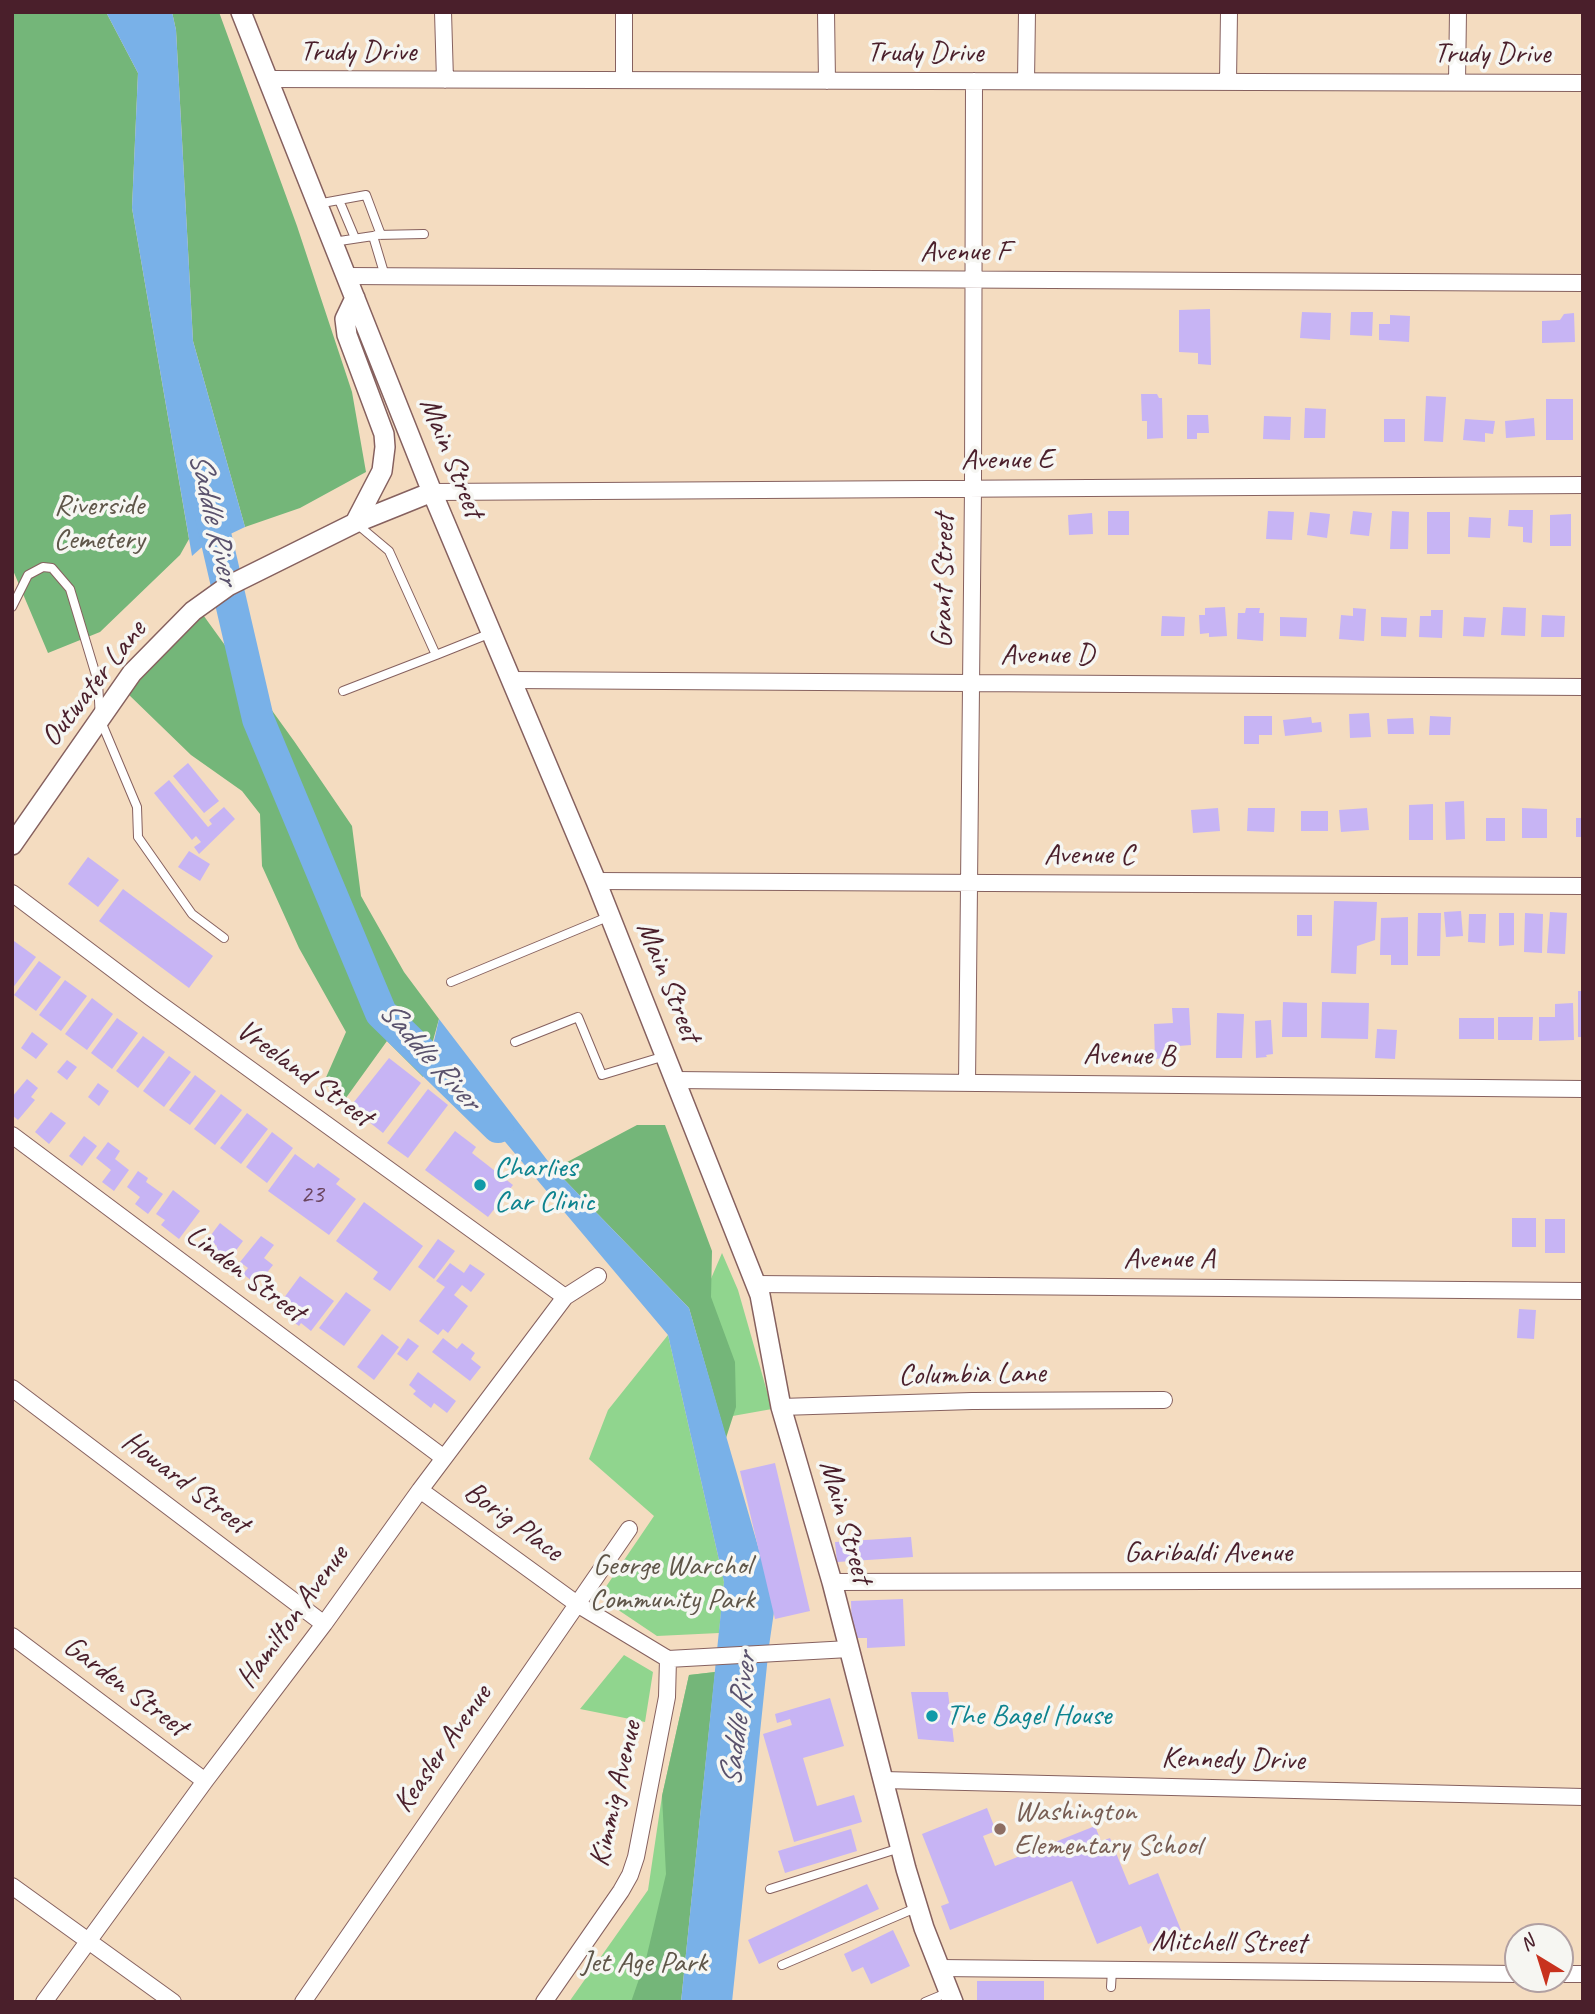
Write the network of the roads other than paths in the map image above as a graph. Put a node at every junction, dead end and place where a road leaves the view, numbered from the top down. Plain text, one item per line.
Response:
1 (241, 12) edge
2 (443, 12) edge
3 (624, 12) edge
4 (826, 12) edge
5 (1027, 12) edge
6 (1229, 12) edge
7 (1458, 12) edge
8 (268, 79) junction
9 (445, 80) junction
10 (624, 80) junction
11 (827, 80) junction
12 (974, 81) junction
13 (1026, 81) junction
14 (1228, 81) junction
15 (1457, 82) junction
16 (1583, 83) edge
17 (340, 200) junction
18 (317, 204) junction
19 (424, 234) dead end
20 (377, 235) junction
21 (355, 238) junction
22 (333, 242) junction
23 (346, 276) junction
24 (385, 276) junction
25 (974, 280) junction
26 (1583, 284) edge
27 (355, 298) junction
28 (1583, 485) edge
29 (973, 488) junction
30 (432, 492) junction
31 (355, 523) junction
32 (12, 607) edge
33 (491, 632) junction
34 (436, 655) junction
35 (512, 680) junction
36 (971, 683) junction
37 (1583, 687) edge
38 (343, 691) dead end
39 (100, 719) junction
40 (12, 845) edge
41 (596, 881) junction
42 (969, 883) junction
43 (1583, 886) edge
44 (12, 894) edge
45 (610, 916) junction
46 (224, 938) dead end
47 (451, 982) dead end
48 (515, 1042) dead end
49 (664, 1056) junction
50 (675, 1080) junction
51 (967, 1083) junction
52 (1583, 1089) edge
53 (12, 1135) edge
54 (598, 1276) dead end
55 (755, 1284) junction
56 (1583, 1291) edge
57 (565, 1297) junction
58 (12, 1388) edge
59 (1164, 1400) dead end
60 (781, 1407) junction
61 (444, 1458) junction
62 (420, 1490) junction
63 (629, 1529) dead end
64 (1583, 1580) edge
65 (832, 1582) junction
66 (577, 1604) junction
67 (324, 1624) junction
68 (12, 1636) edge
69 (849, 1648) junction
70 (668, 1659) junction
71 (883, 1780) junction
72 (205, 1781) junction
73 (1583, 1797) edge
74 (900, 1848) junction
75 (12, 1886) edge
76 (770, 1889) dead end
77 (918, 1907) junction
78 (87, 1941) junction
79 (782, 1965) dead end
80 (939, 1968) junction
81 (1504, 1974) edge
82 (951, 1997) edge
83 (44, 2002) edge
84 (173, 2002) edge
85 (303, 2002) edge
86 (544, 2002) edge
87 (925, 2002) edge

1 - 8 street, Main Street
2 - 9 street
3 - 10 street
4 - 11 street
5 - 13 street
6 - 14 street
7 - 15 street
8 - 9 street, Trudy Drive
8 - 18 street, Main Street
9 - 10 street, Trudy Drive
10 - 11 street, Trudy Drive
11 - 12 street, Trudy Drive
12 - 13 street, Trudy Drive
12 - 25 street, Grant Street
13 - 14 street, Trudy Drive
14 - 15 street, Trudy Drive
15 - 16 street, Trudy Drive
17 - 18 lane
17 - 20 lane
17 - 21 lane
18 - 22 street, Main Street
19 - 20 lane
20 - 21 lane
20 - 24 lane
21 - 22 lane
22 - 23 street, Main Street
23 - 24 street, Avenue F
23 - 27 street, Main Street
24 - 25 street, Avenue F
25 - 26 street, Avenue F
25 - 29 street, Grant Street
27 - 30 street, Main Street
27 - 31 street
28 - 29 street, Avenue E
29 - 30 street, Avenue E
29 - 36 street, Grant Street
30 - 31 street, Outwater Lane
30 - 33 street, Main Street
31 - 34 lane
31 - 39 street, Outwater Lane
32 - 39 lane
33 - 34 lane
33 - 35 street, Main Street
34 - 38 lane
35 - 36 street, Avenue D
35 - 41 street, Main Street
36 - 37 street, Avenue D
36 - 42 street, Grant Street
39 - 40 street, Outwater Lane
39 - 46 lane
41 - 42 street, Avenue C
41 - 45 street, Main Street
42 - 43 street, Avenue C
42 - 51 street, Grant Street
44 - 57 street, Vreeland Street
45 - 47 lane
45 - 49 street, Main Street
48 - 49 lane
49 - 50 street, Main Street
50 - 51 street, Avenue B
50 - 55 street, Main Street
51 - 52 street, Avenue B
53 - 61 street, Linden Street
54 - 57 street, Hamilton Avenue
55 - 56 street, Avenue A
55 - 60 street, Main Street
57 - 61 street, Hamilton Avenue
58 - 67 street, Howard Street
59 - 60 street, Columbia Lane
60 - 65 street, Main Street
61 - 62 street, Hamilton Avenue
62 - 66 street, Borig Place
62 - 67 street, Hamilton Avenue
63 - 66 street, Keasler Avenue
64 - 65 street, Garibaldi Avenue
65 - 69 street, Main Street
66 - 70 street, Borig Place
66 - 85 street, Keasler Avenue
67 - 72 street, Hamilton Avenue
68 - 72 street, Garden Street
69 - 70 street
69 - 71 street, Main Street
70 - 86 street, Kimmig Avenue
71 - 73 street, Kennedy Drive
71 - 74 street, Main Street
72 - 78 street, Hamilton Avenue
74 - 76 lane
74 - 77 street, Main Street
75 - 78 street
77 - 79 lane
77 - 80 street, Main Street
78 - 83 street, Hamilton Avenue
78 - 84 street
80 - 81 street, Mitchell Street
80 - 82 street, Main Street
82 - 87 lane

